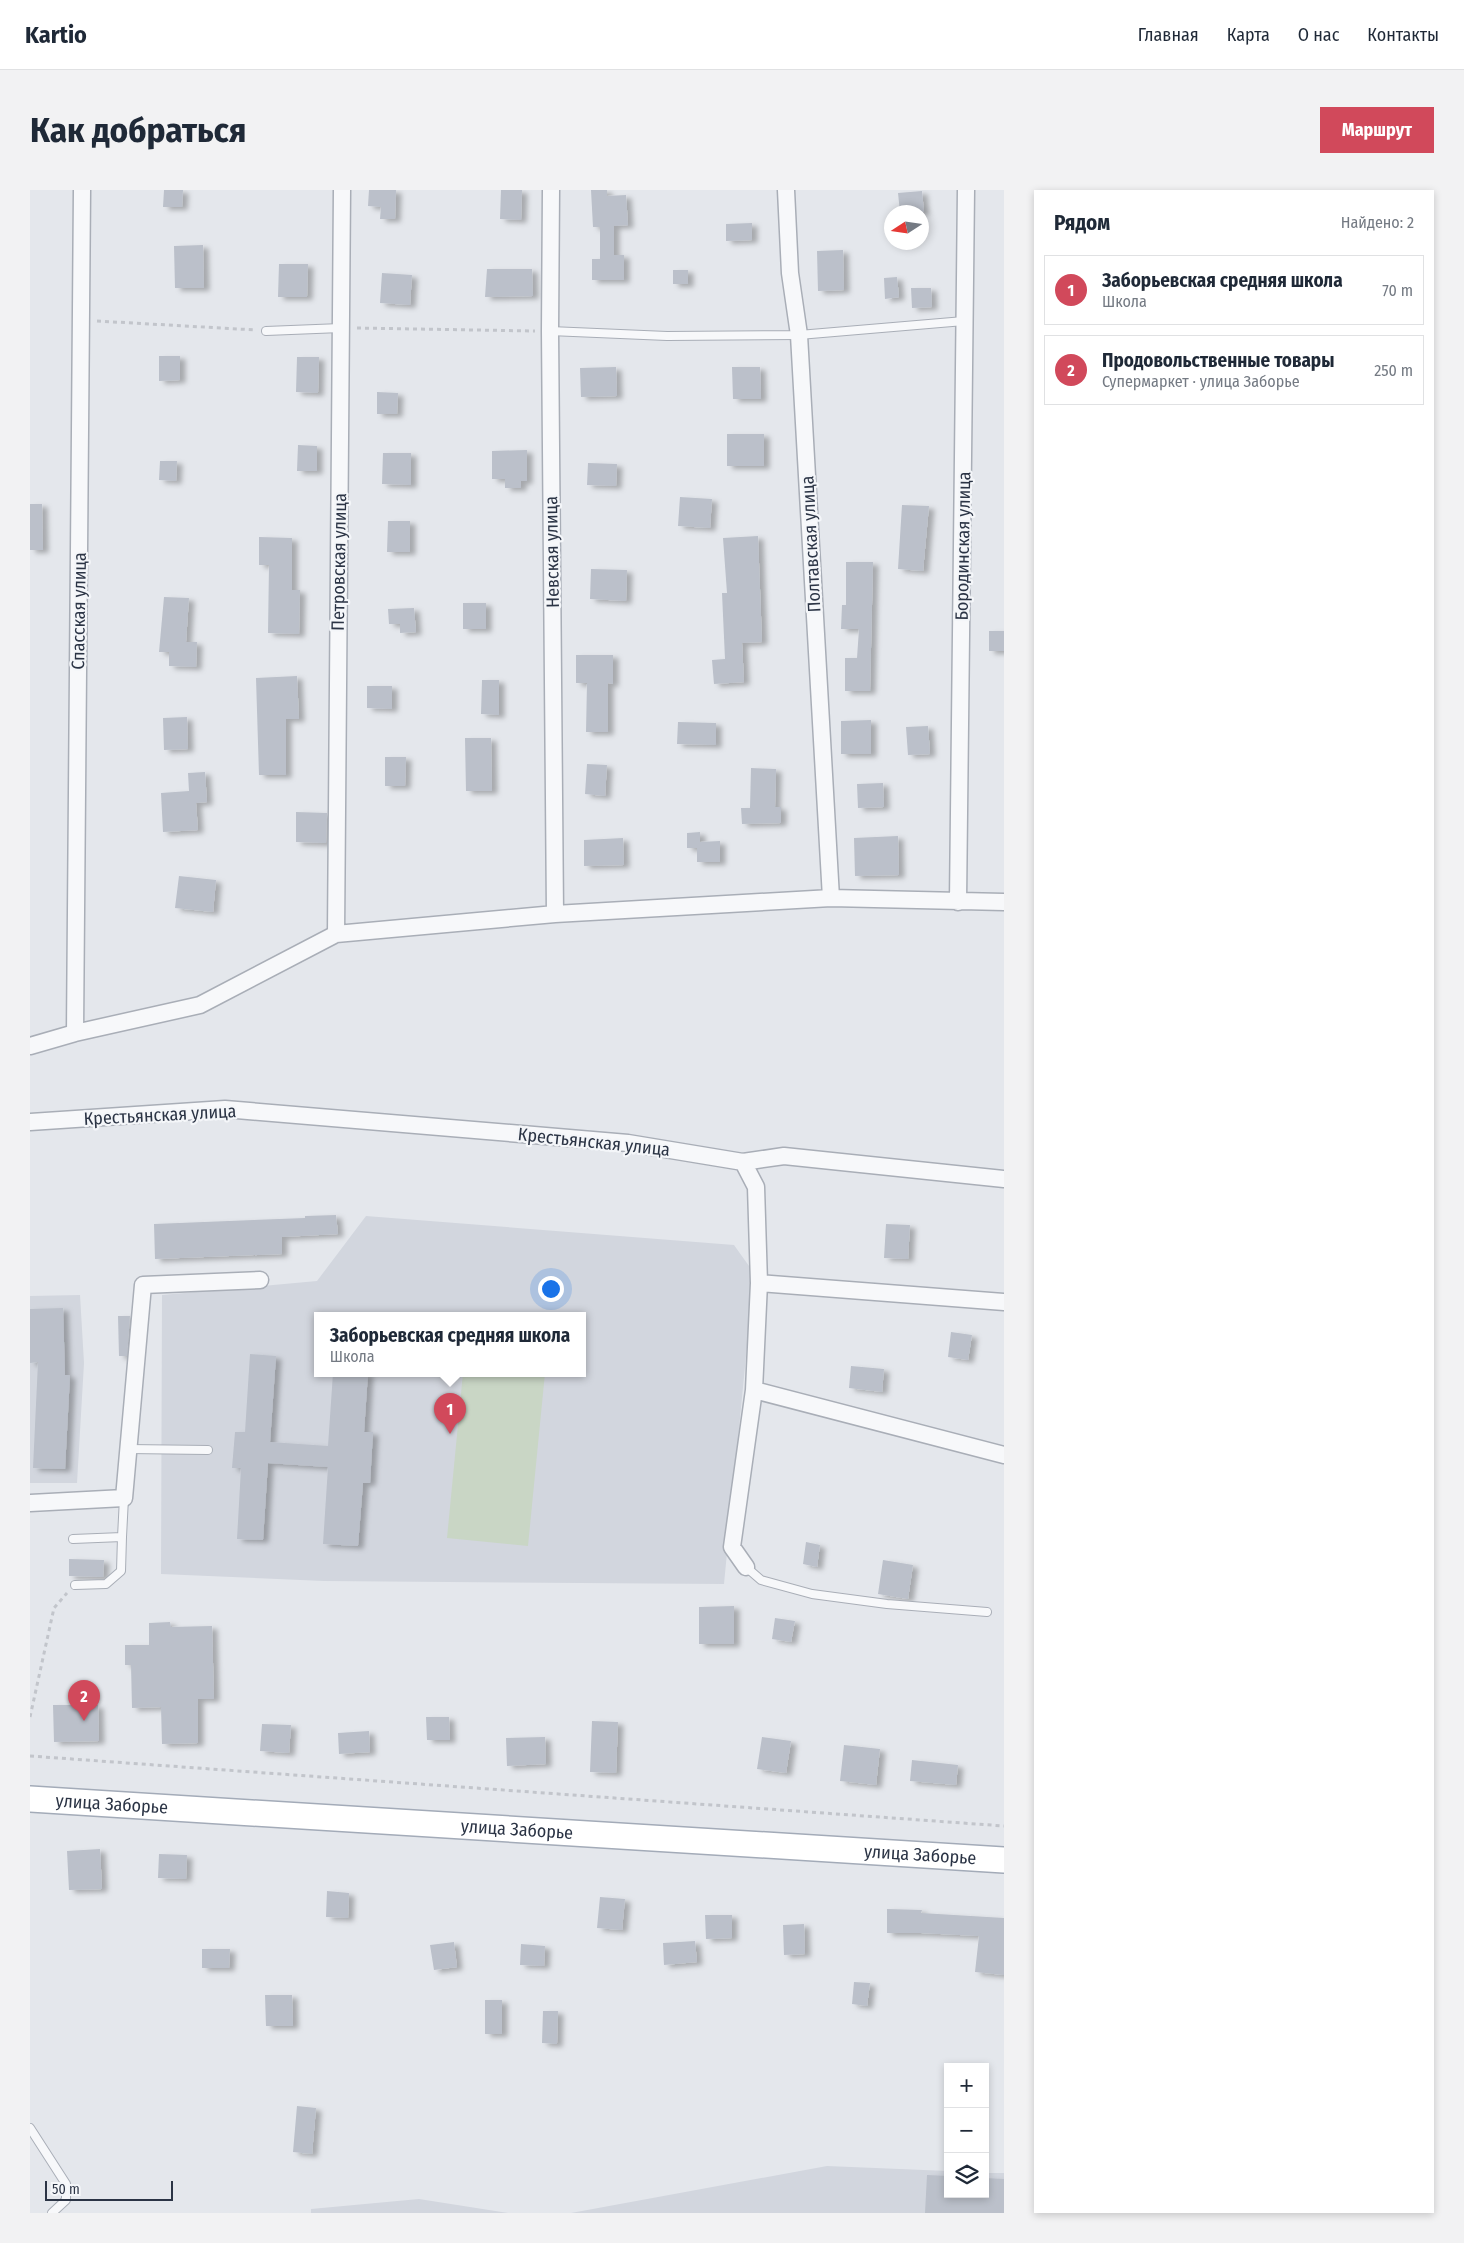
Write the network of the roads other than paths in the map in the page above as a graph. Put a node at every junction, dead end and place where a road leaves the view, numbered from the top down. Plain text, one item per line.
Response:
1 (82, 190) edge
2 (342, 190) edge
3 (550, 190) edge
4 (786, 190) edge
5 (966, 190) edge
6 (966, 321) junction
7 (341, 328) junction
8 (266, 331) road end
9 (550, 331) junction
10 (799, 335) junction
11 (831, 898) junction
12 (958, 902) junction
13 (1004, 902) edge
14 (555, 914) junction
15 (336, 934) junction
16 (75, 1033) junction
17 (30, 1046) edge
18 (30, 1122) edge
19 (743, 1162) junction
20 (1004, 1179) edge
21 (260, 1280) dead end
22 (759, 1283) junction
23 (1004, 1302) edge
24 (754, 1390) junction
25 (128, 1449) junction
26 (208, 1450) dead end
27 (1004, 1455) edge
28 (124, 1498) junction
29 (30, 1503) edge
30 (122, 1537) junction
31 (73, 1539) dead end
32 (746, 1567) joint
33 (75, 1585) road end
34 (987, 1612) dead end
35 (30, 1799) edge
36 (1004, 1860) edge
37 (30, 2128) edge
38 (52, 2213) edge

1 - 16 street, Спасская улица
2 - 7 street, Петровская улица
3 - 9 street, Невская улица
4 - 10 street, Полтавская улица
5 - 6 street, Бородинская улица
6 - 10 lane
6 - 12 street, Бородинская улица
7 - 8 lane
7 - 15 street, Петровская улица
9 - 10 lane
9 - 14 street, Невская улица
10 - 11 street, Полтавская улица
11 - 12 street
11 - 14 street
12 - 13 street
14 - 15 street
15 - 16 street
16 - 17 street
18 - 19 street, Крестьянская улица
19 - 20 street, Крестьянская улица
19 - 22 street
21 - 25 street
22 - 23 street
22 - 24 street
24 - 27 street
24 - 32 street
25 - 26 lane
25 - 28 street
28 - 29 street
28 - 30 lane
30 - 31 lane
30 - 33 lane
32 - 34 lane
35 - 36 main road, улица Заборье
37 - 38 lane

